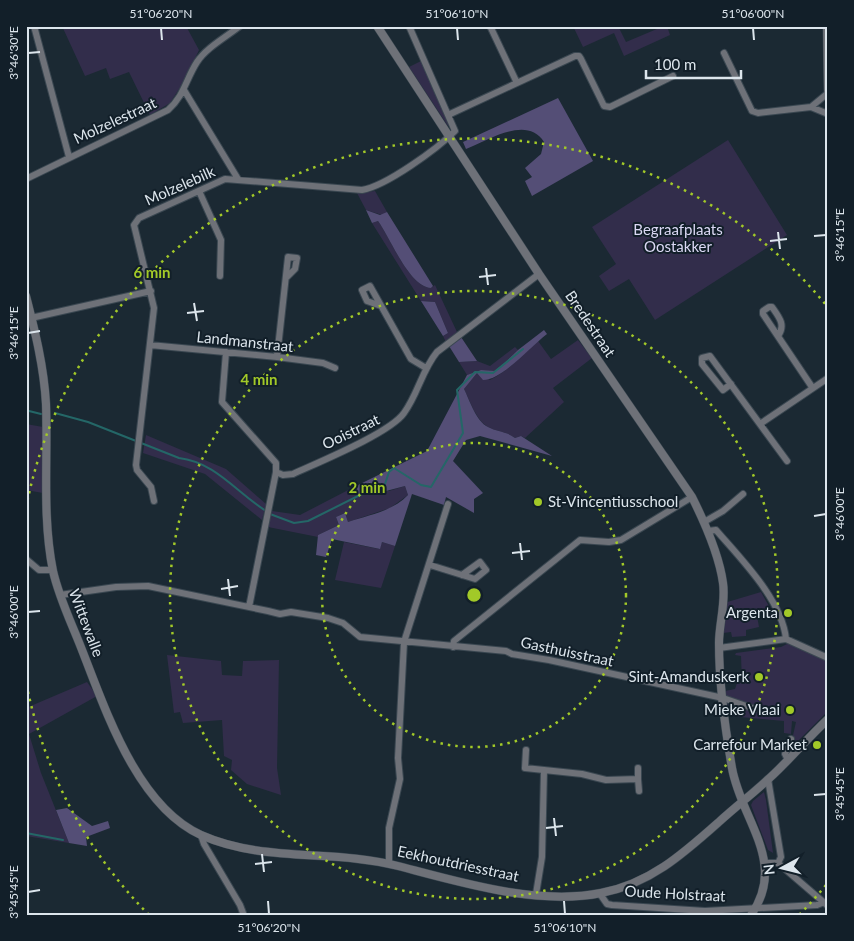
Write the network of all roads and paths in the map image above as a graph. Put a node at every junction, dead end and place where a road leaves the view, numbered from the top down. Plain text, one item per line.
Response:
1 (34, 26) edge
2 (240, 26) edge
3 (376, 26) edge
4 (409, 26) edge
5 (490, 26) edge
6 (827, 26) edge
7 (724, 54) dead end
8 (673, 76) dead end
9 (517, 83) junction
10 (184, 90) junction
11 (828, 91) edge
12 (811, 106) junction
13 (828, 114) edge
14 (448, 115) junction
15 (449, 137) junction
16 (69, 157) junction
17 (26, 179) edge
18 (238, 179) junction
19 (199, 190) junction
20 (540, 274) junction
21 (220, 276) dead end
22 (286, 278) dead end
23 (151, 291) junction
24 (26, 296) edge
25 (381, 306) dead end
26 (32, 318) junction
27 (778, 336) dead end
28 (150, 345) junction
29 (226, 352) junction
30 (277, 357) junction
31 (335, 368) dead end
32 (426, 368) junction
33 (828, 378) edge
34 (731, 384) junction
35 (812, 387) junction
36 (760, 424) junction
37 (786, 461) dead end
38 (276, 472) junction
39 (742, 494) dead end
40 (692, 497) junction
41 (154, 501) dead end
42 (448, 504) dead end
43 (704, 522) junction
44 (708, 531) junction
45 (26, 559) edge
46 (430, 565) junction
47 (53, 570) junction
48 (462, 575) dead end
49 (60, 595) junction
50 (249, 607) junction
51 (786, 639) junction
52 (404, 642) junction
53 (453, 646) junction
54 (719, 648) junction
55 (828, 658) edge
56 (723, 698) junction
57 (776, 712) dead end
58 (828, 719) edge
59 (791, 739) dead end
60 (526, 750) dead end
61 (788, 760) junction
62 (638, 768) dead end
63 (544, 770) junction
64 (638, 779) junction
65 (768, 779) junction
66 (639, 791) dead end
67 (742, 802) junction
68 (201, 835) junction
69 (388, 863) junction
70 (766, 863) junction
71 (778, 863) junction
72 (536, 894) junction
73 (600, 894) junction
74 (825, 904) edge
75 (753, 912) edge
76 (243, 913) dead end

1 - 16 street
2 - 10 street, Molzelestraat
3 - 15 street, Bredestraat
4 - 14 street
5 - 9 street
6 - 11 street
7 - 12 street
8 - 9 street
9 - 14 street
10 - 16 street, Molzelestraat
10 - 18 street
11 - 12 street
12 - 13 street
14 - 15 street
15 - 18 street, Molzelebilk
15 - 20 street, Bredestraat
16 - 17 street, Molzelestraat
18 - 19 street, Molzelebilk
19 - 21 street
19 - 23 street, Molzelebilk
20 - 32 street, Ooistraat
20 - 40 street, Bredestraat
22 - 30 street
23 - 26 street
23 - 28 street, Molzelebilk
24 - 26 street, Wittewalle
25 - 32 street
26 - 47 street, Wittewalle
27 - 35 street
28 - 29 street, Landmanstraat
28 - 41 street, Molzelebilk
29 - 30 street, Landmanstraat
29 - 38 street
30 - 31 street, Landmanstraat
32 - 38 street, Ooistraat
33 - 35 street
34 - 34 street
34 - 36 street
35 - 36 street
36 - 37 street
38 - 50 street
39 - 43 street
40 - 43 street, Bredestraat
40 - 53 street
42 - 46 street
43 - 44 street, Bredestraat
44 - 51 street
44 - 54 street, Bredestraat
45 - 47 street
46 - 48 street
46 - 52 street
47 - 49 street, Wittewalle
49 - 50 street, Gasthuisstraat
49 - 68 street, Wittewalle
50 - 52 street, Gasthuisstraat
51 - 54 street
51 - 55 street
52 - 53 street, Gasthuisstraat
52 - 69 street
53 - 56 street, Gasthuisstraat
54 - 56 street, Bredestraat
56 - 57 street, Gasthuisstraat
56 - 67 street, Bredestraat
58 - 61 street, Eekhoutdriesstraat
59 - 61 street
60 - 63 street
61 - 65 street, Eekhoutdriesstraat
62 - 64 street
63 - 64 street
63 - 72 street
64 - 66 street
65 - 67 street, Eekhoutdriesstraat
65 - 71 street
67 - 70 street, Bredestraat
67 - 73 street, Eekhoutdriesstraat
68 - 69 street, Eekhoutdriesstraat
68 - 76 street
69 - 72 street, Eekhoutdriesstraat
70 - 71 street
70 - 75 street
71 - 74 street
72 - 73 street, Eekhoutdriesstraat
73 - 75 street, Oude Holstraat
74 - 75 street, Oude Holstraat

